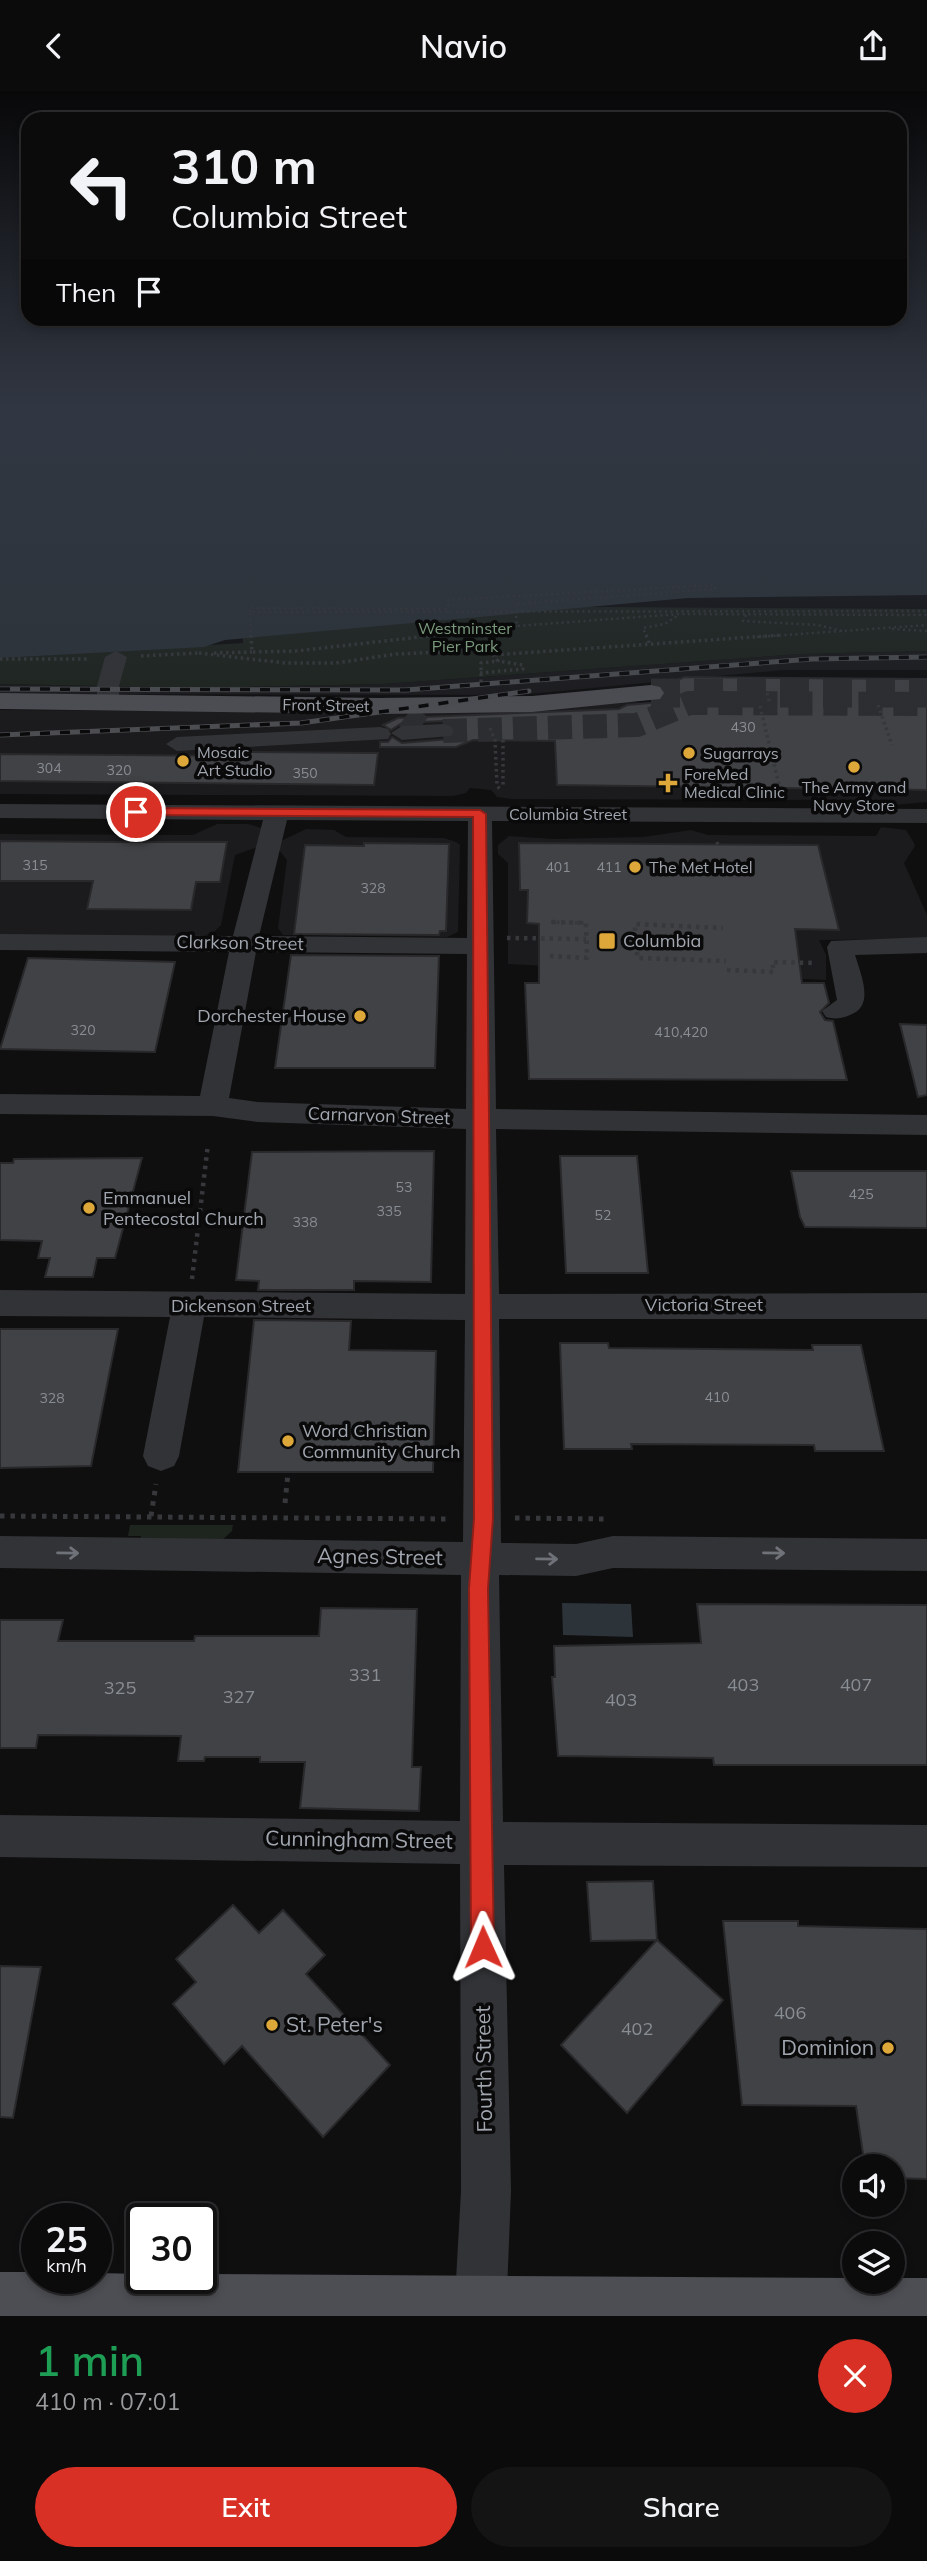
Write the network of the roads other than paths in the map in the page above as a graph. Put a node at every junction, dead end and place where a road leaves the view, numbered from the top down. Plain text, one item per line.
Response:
1 (116, 657) dead end
2 (651, 693) tunnel mouth
3 (0, 701) edge
4 (108, 701) junction
5 (410, 726) junction
6 (177, 744) dead end
7 (0, 811) edge
8 (277, 813) junction
9 (480, 814) junction
10 (923, 816) edge
11 (927, 843) edge
12 (0, 941) edge
13 (244, 943) junction
14 (927, 945) edge
15 (480, 946) junction
16 (836, 1011) dead end
17 (0, 1104) edge
18 (213, 1106) junction
19 (480, 1119) junction
20 (927, 1125) edge
21 (189, 1298) junction
22 (0, 1303) edge
23 (927, 1306) edge
24 (481, 1307) junction
25 (161, 1456) dead end
26 (0, 1552) edge
27 (927, 1555) edge
28 (479, 1559) junction
29 (0, 1836) edge
30 (481, 1843) junction
31 (927, 1846) edge
32 (0, 2304) edge
33 (927, 2310) edge
34 (480, 2313) edge

1 - 4 street
2 - 5 main road, Front Street
3 - 4 main road, Front Street
4 - 5 main road, Front Street
5 - 6 street
7 - 8 street, Columbia Street
8 - 9 street, Columbia Street
8 - 13 street
9 - 10 street, Columbia Street
9 - 15 street, Fourth Street
10 - 11 street
12 - 13 street, Clarkson Street
13 - 15 street, Clarkson Street
13 - 18 street
14 - 16 street
15 - 19 street, Fourth Street
17 - 18 street, Carnarvon Street
18 - 19 street, Carnarvon Street
19 - 20 street, Carnarvon Street
19 - 24 street, Fourth Street
21 - 22 street, Dickenson Street
21 - 24 street, Dickenson Street
21 - 25 street
23 - 24 street, Victoria Street
24 - 28 street, Fourth Street
26 -> 28 street, Agnes Street
28 -> 27 street, Agnes Street
28 - 30 street, Fourth Street
29 - 30 street, Cunningham Street
30 - 31 street, Cunningham Street
30 - 34 street, Fourth Street
32 - 34 main road
33 - 34 main road

